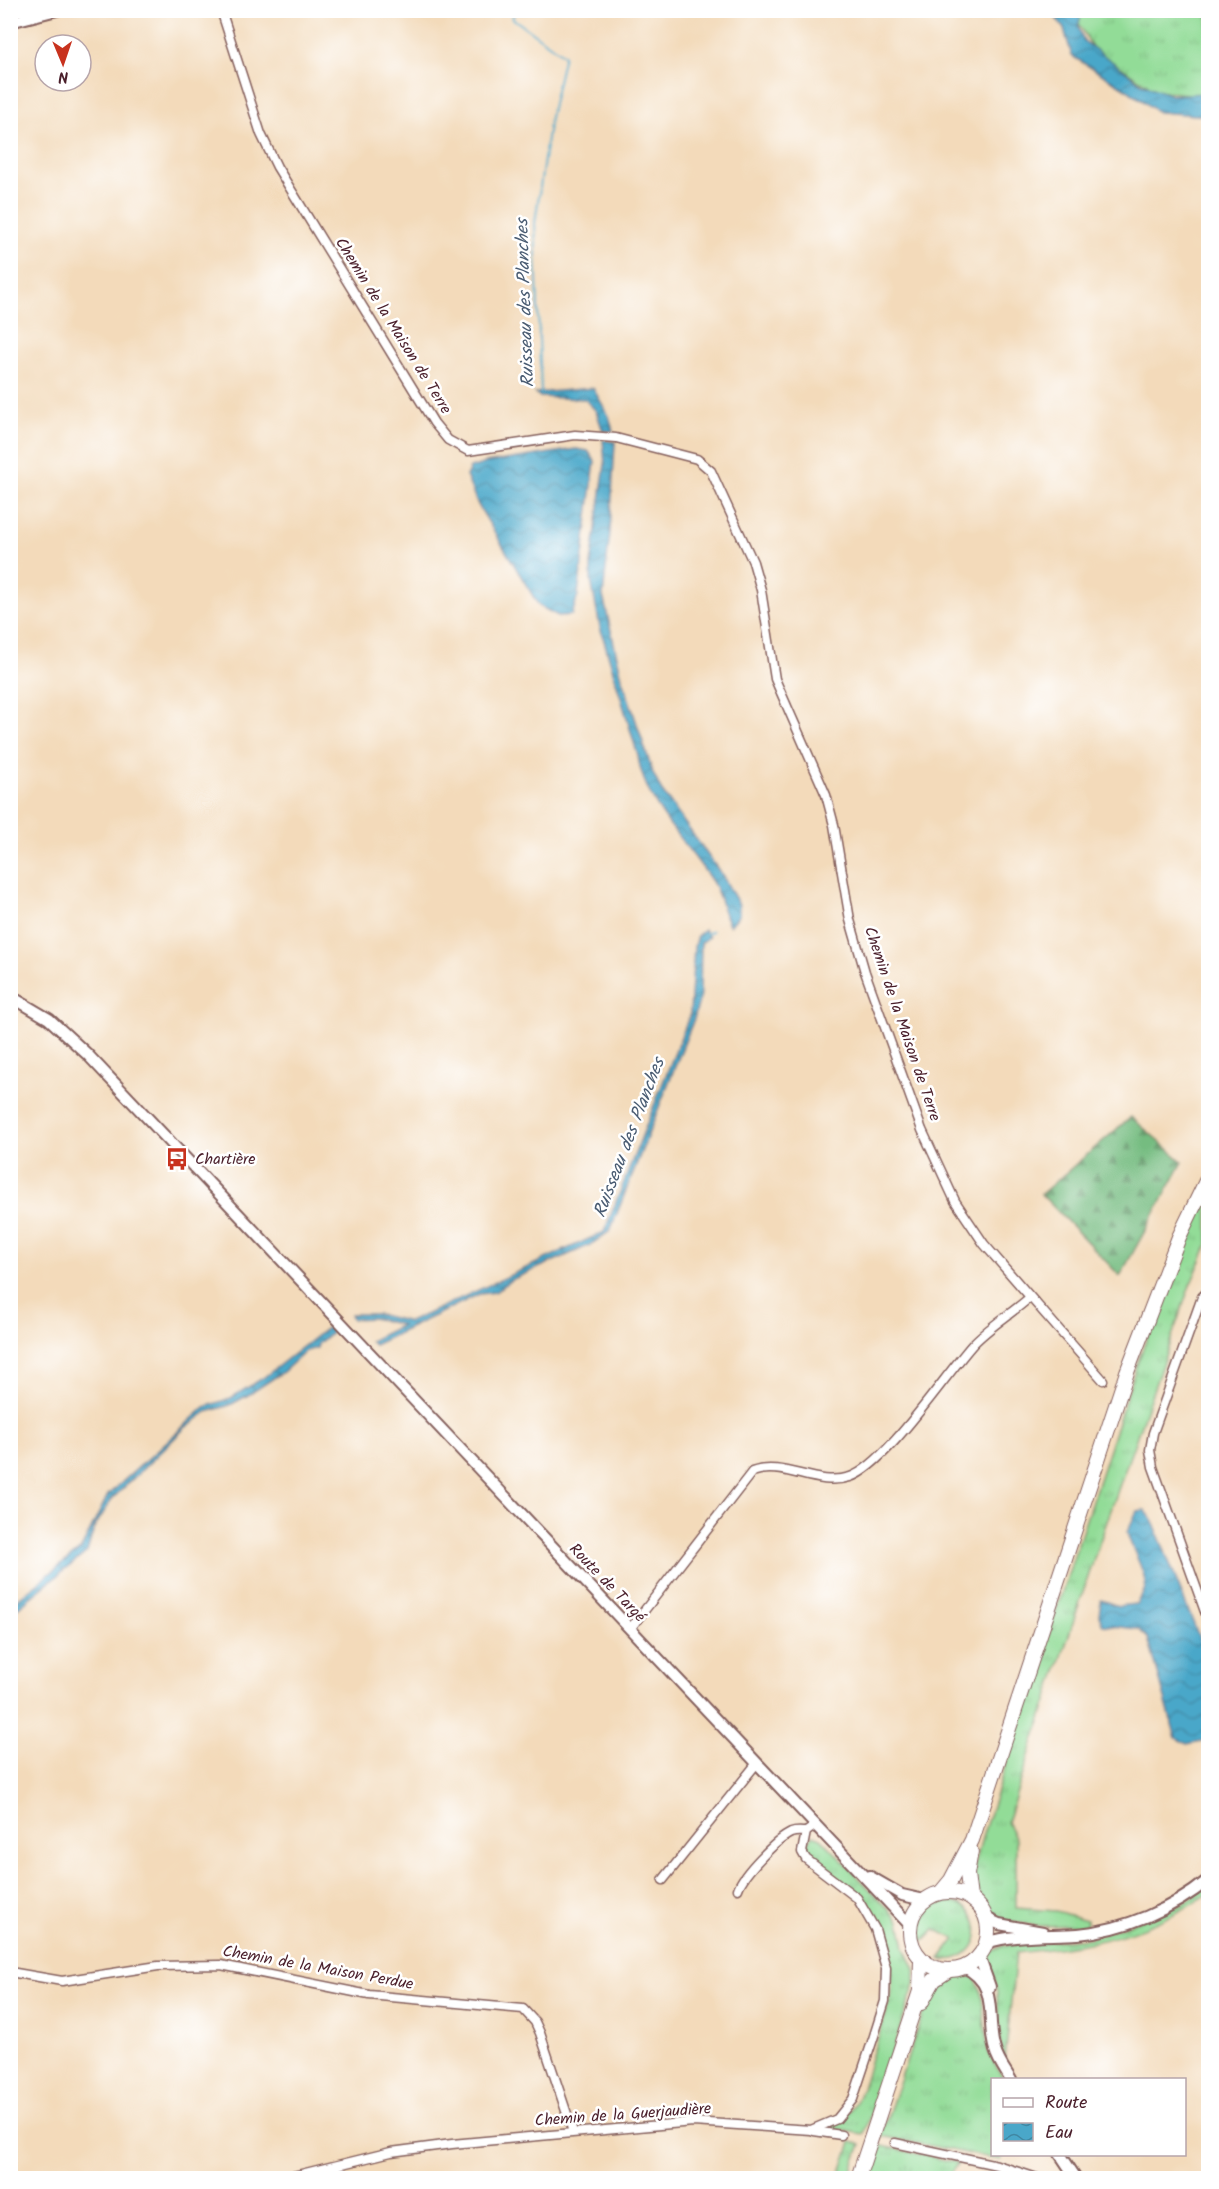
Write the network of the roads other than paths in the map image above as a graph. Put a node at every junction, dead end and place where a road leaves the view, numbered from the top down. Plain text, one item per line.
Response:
1 (57, 10) edge
2 (221, 10) edge
3 (10, 22) edge
4 (10, 996) edge
5 (1209, 1177) edge
6 (1205, 1294) edge
7 (1029, 1298) junction
8 (1103, 1380) dead end
9 (1209, 1620) edge
10 (630, 1629) junction
11 (758, 1763) junction
12 (816, 1825) junction
13 (806, 1832) junction
14 (972, 1840) junction
15 (858, 1870) junction
16 (663, 1880) dead end
17 (1209, 1880) edge
18 (738, 1889) dead end
19 (940, 1892) junction
20 (970, 1898) junction
21 (924, 1900) junction
22 (986, 1918) junction
23 (909, 1924) junction
24 (1058, 1935) junction
25 (986, 1943) junction
26 (979, 1956) junction
27 (921, 1959) junction
28 (964, 1967) junction
29 (949, 1970) junction
30 (10, 1972) edge
31 (990, 2002) junction
32 (908, 2029) junction
33 (1010, 2078) edge
34 (811, 2130) junction
35 (573, 2132) junction
36 (841, 2135) dead end
37 (895, 2144) dead end
38 (1061, 2156) edge
39 (285, 2178) edge
40 (858, 2178) edge
41 (1037, 2178) edge
42 (1076, 2178) edge

1 - 3 street
2 - 7 street, Chemin de la Maison de Terre
4 - 10 street, Route de Targé
5 - 14 main road
6 - 9 street
7 - 8 street, Chemin de la Maison de Terre
7 - 10 street
10 - 11 street, Route de Targé
11 - 12 street, Route de Targé
11 - 16 street
12 - 13 street
12 - 15 street, Route de Targé
13 - 18 street
13 - 34 street, Chemin de la Guerjaudière
14 - 19 main road
14 - 20 main road
15 - 21 street, Route de Targé
15 - 23 street, Route de Targé
17 - 24 street
19 - 20 main road
19 - 21 main road
20 - 22 main road
21 - 23 main road
22 - 24 street
22 - 25 main road
23 - 27 main road
24 - 25 street
25 - 26 main road
26 - 28 main road
26 - 31 street
27 - 29 main road
27 - 32 main road
28 - 29 main road
28 - 31 street
29 - 32 main road
30 - 35 street, Chemin de la Maison Perdue
31 - 33 street
32 - 40 main road
34 - 35 street, Chemin de la Guerjaudière
34 - 36 street
35 - 39 street, Chemin de la Guerjaudière
37 - 41 street
38 - 42 street

